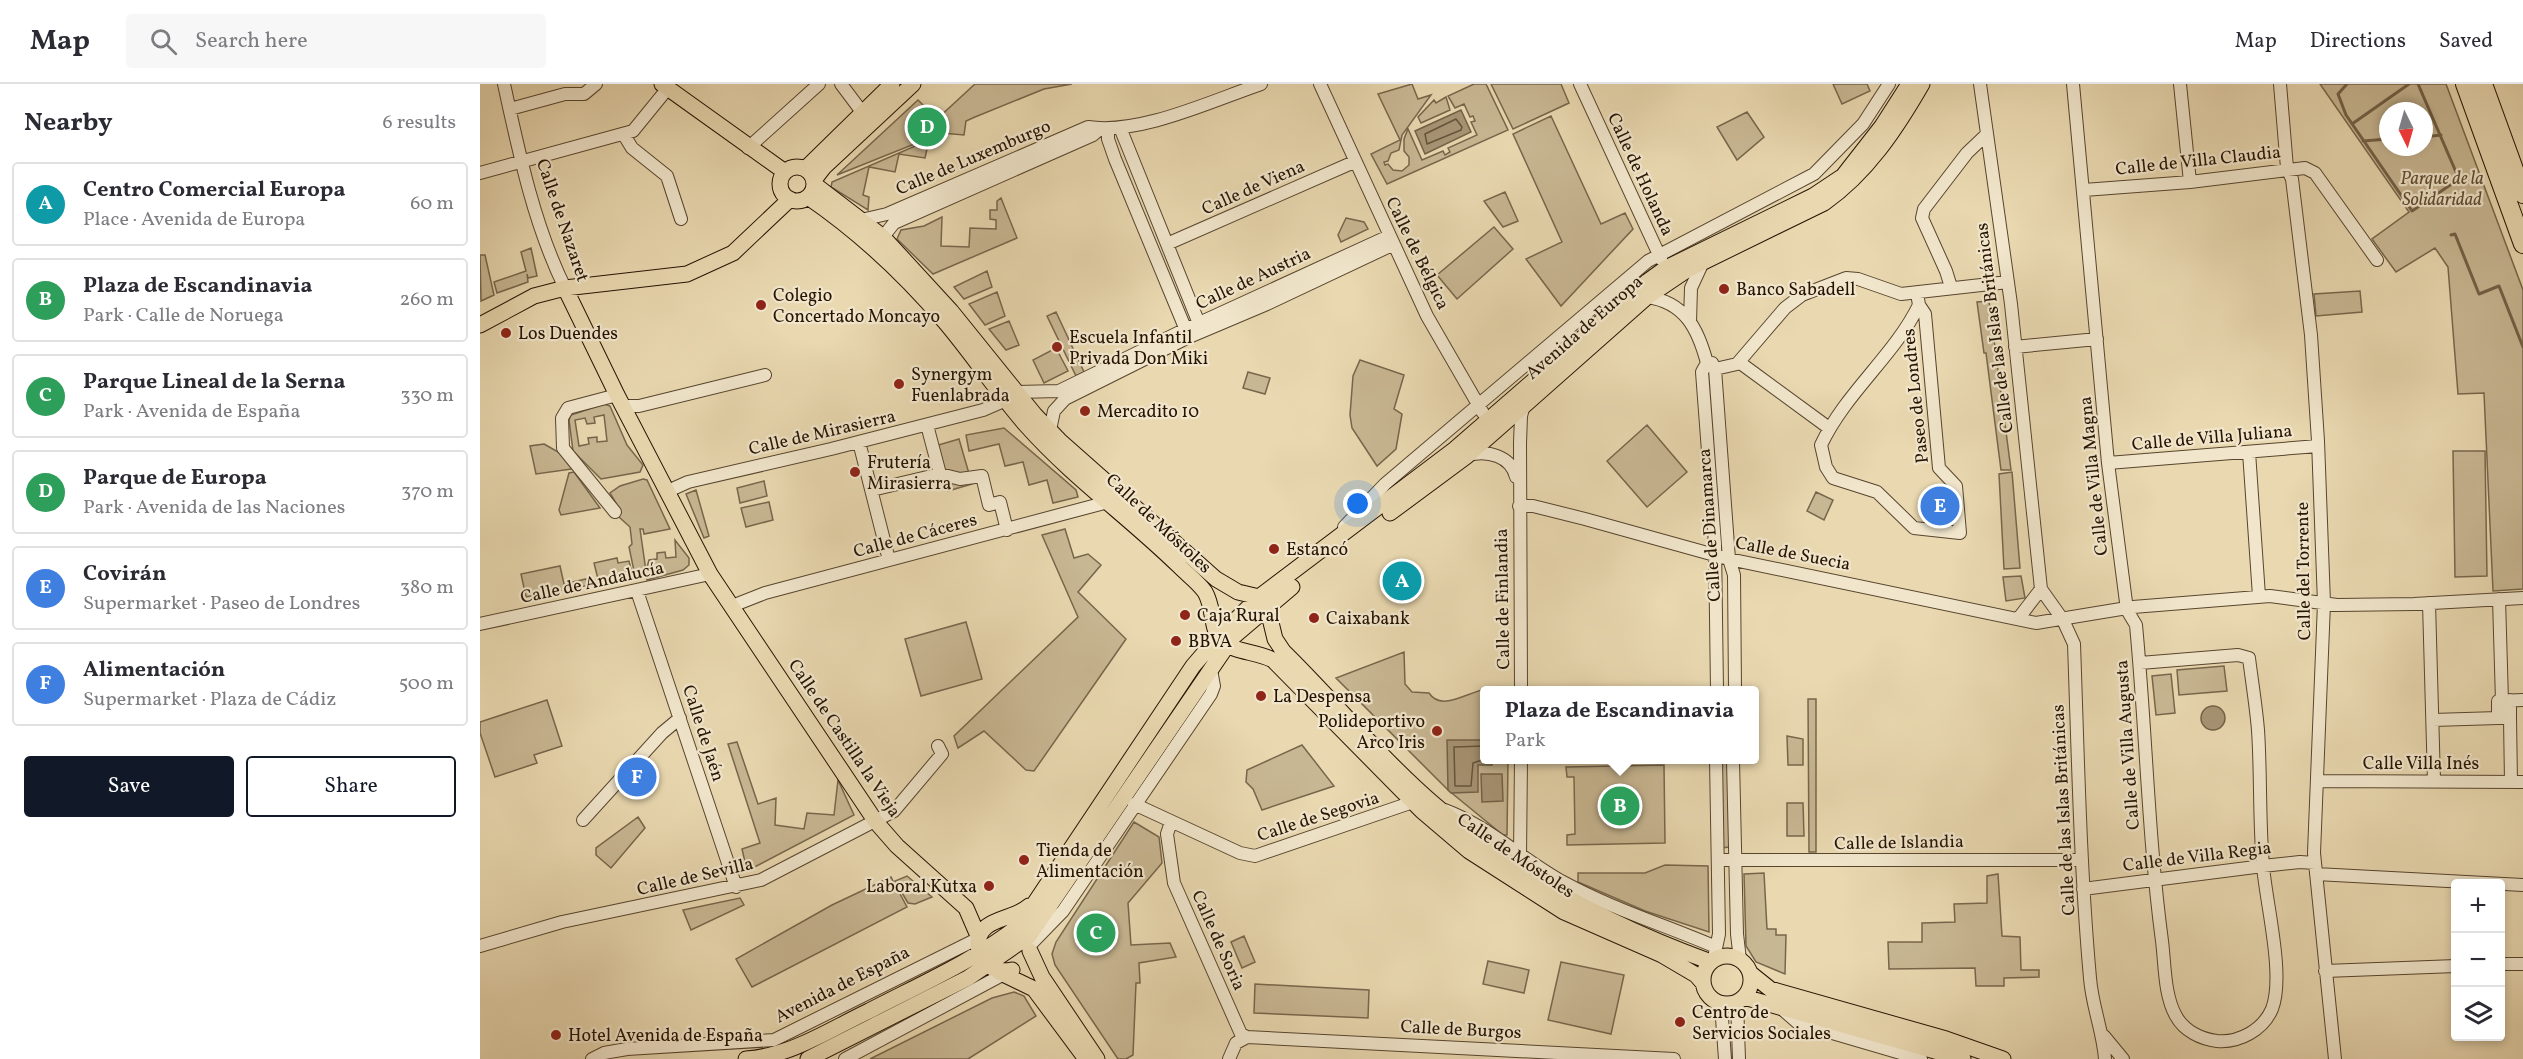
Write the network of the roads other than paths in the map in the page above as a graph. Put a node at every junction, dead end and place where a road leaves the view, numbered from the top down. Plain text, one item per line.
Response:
1 (504, 84) edge
2 (596, 84) edge
3 (819, 84) edge
4 (842, 84) edge
5 (892, 84) edge
6 (913, 84) edge
7 (1261, 84) edge
8 (1320, 84) edge
9 (1580, 84) edge
10 (1889, 84) edge
11 (1910, 84) edge
12 (1922, 84) edge
13 (2073, 84) edge
14 (2180, 84) edge
15 (2280, 84) edge
16 (2472, 85) edge
17 (665, 86) edge
18 (1979, 86) edge
19 (510, 109) junction
20 (862, 112) junction
21 (1104, 129) junction
22 (1121, 130) junction
23 (1987, 134) junction
24 (624, 135) junction
25 (748, 148) junction
26 (522, 160) junction
27 (1354, 162) junction
28 (2287, 168) junction
29 (785, 172) junction
30 (480, 173) edge
31 (2190, 182) junction
32 (810, 183) junction
33 (2084, 190) junction
34 (2523, 194) edge
35 (790, 199) junction
36 (681, 219) dead end
37 (861, 220) junction
38 (883, 237) junction
39 (1390, 241) junction
40 (1167, 244) junction
41 (2523, 244) edge
42 (1658, 254) junction
43 (2376, 260) dead end
44 (1703, 262) junction
45 (1669, 273) junction
46 (2008, 282) junction
47 (1951, 287) junction
48 (565, 288) junction
49 (1647, 297) junction
50 (1918, 299) junction
51 (1690, 322) junction
52 (480, 325) edge
53 (1201, 328) junction
54 (1188, 333) junction
55 (2097, 339) junction
56 (2015, 347) junction
57 (1739, 362) junction
58 (1711, 366) junction
59 (765, 375) dead end
60 (1034, 393) junction
61 (1012, 396) junction
62 (620, 400) junction
63 (1524, 405) junction
64 (1479, 406) junction
65 (927, 425) junction
66 (1051, 426) junction
67 (1492, 427) junction
68 (1829, 428) junction
69 (859, 442) junction
70 (2318, 446) junction
71 (2249, 452) junction
72 (1467, 456) junction
73 (2108, 463) junction
74 (940, 474) junction
75 (872, 490) junction
76 (668, 491) junction
77 (1108, 502) junction
78 (1519, 506) junction
79 (615, 512) dead end
80 (1007, 530) junction
81 (1317, 555) junction
82 (1715, 555) junction
83 (1730, 559) junction
84 (889, 560) junction
85 (710, 574) junction
86 (2041, 589) junction
87 (637, 591) junction
88 (1238, 592) junction
89 (2259, 596) junction
90 (2523, 598) edge
91 (2499, 599) junction
92 (1263, 602) junction
93 (2324, 603) junction
94 (2429, 603) junction
95 (732, 606) junction
96 (2127, 610) junction
97 (1214, 613) junction
98 (2018, 619) junction
99 (2063, 620) junction
100 (480, 624) edge
101 (1270, 625) junction
102 (1230, 644) junction
103 (2140, 663) junction
104 (1211, 670) junction
105 (1521, 686) edge
106 (1717, 686) edge
107 (1735, 686) edge
108 (2512, 700) edge
109 (680, 718) junction
110 (2504, 718) junction
111 (2433, 720) junction
112 (938, 746) dead end
113 (1521, 764) edge
114 (1716, 764) edge
115 (1733, 764) edge
116 (2318, 781) junction
117 (2434, 781) junction
118 (2517, 782) edge
119 (1413, 802) junction
120 (1134, 804) junction
121 (1435, 806) junction
122 (584, 819) dead end
123 (876, 822) junction
124 (1171, 822) junction
125 (1520, 856) junction
126 (2082, 860) junction
127 (1718, 861) junction
128 (1735, 862) junction
129 (2263, 866) junction
130 (2315, 868) junction
131 (2154, 880) junction
132 (2523, 885) edge
133 (736, 887) junction
134 (2083, 888) junction
135 (1039, 895) junction
136 (966, 908) junction
137 (1003, 919) junction
138 (1027, 939) junction
139 (963, 944) junction
140 (480, 946) edge
141 (1713, 956) junction
142 (1740, 960) junction
143 (993, 962) junction
144 (2505, 964) edge
145 (2523, 964) edge
146 (2451, 966) edge
147 (2325, 971) junction
148 (1750, 974) junction
149 (1703, 983) junction
150 (1740, 1000) junction
151 (1716, 1002) junction
152 (1779, 1006) junction
153 (2104, 1036) junction
154 (1247, 1037) junction
155 (1578, 1056) edge
156 (592, 1059) edge
157 (746, 1059) edge
158 (808, 1059) edge
159 (845, 1059) edge
160 (1086, 1059) edge
161 (1097, 1059) edge
162 (1229, 1059) edge
163 (1674, 1059) edge
164 (1725, 1059) edge
165 (1738, 1059) edge
166 (1921, 1059) edge
167 (1963, 1059) edge
168 (2003, 1059) edge
169 (2105, 1059) edge
170 (2123, 1059) edge
171 (2335, 1059) edge

1 - 19 street, Calle de Nazaret
2 - 19 street
3 - 25 street
4 - 20 street
5 - 20 main road
6 - 32 main road
7 - 22 street, Calle de Luxemburgo
8 - 27 street, Calle de Bélgica
9 - 42 street, Calle de Holanda
10 - 42 street, Avenida de Europa
11 - 45 main road, Avenida de Europa
12 - 44 main road, Avenida de Europa
13 - 33 street, Calle de Villa Magna
14 - 31 street
15 - 28 street, Calle del Torrente
16 - 34 highway
16 - 41 highway
17 - 24 street
17 - 25 main road
18 - 23 street, Calle de las Islas Británicas
19 - 26 street, Calle de Nazaret
20 - 32 main road
21 - 22 street, Calle de Luxemburgo
21 - 37 street, Calle de Luxemburgo
21 - 38 street, Calle de Luxemburgo
21 - 54 street
22 - 40 street
23 - 46 street, Calle de las Islas Británicas
23 - 47 street
24 - 26 street
24 - 36 street
25 - 29 main road
26 - 30 street
26 - 48 street, Calle de Nazaret
27 - 39 street, Calle de Bélgica
27 - 40 street, Calle de Viena
28 - 31 street, Calle de Villa Claudia
28 - 43 street, Calle de Villa Claudia
28 - 70 street, Calle del Torrente
29 - 32 main road
29 - 35 main road
31 - 33 street, Calle de Villa Claudia
32 - 35 main road
32 - 37 main road, Calle de Móstoles
32 - 61 main road, Calle de Móstoles
33 - 55 street, Calle de Villa Magna
35 - 48 main road
37 - 38 main road, Calle de Móstoles
38 - 61 main road, Calle de Móstoles
39 - 53 street, Calle de Austria
39 - 64 street, Calle de Bélgica
40 - 53 street
42 - 45 street, Calle de Holanda
42 - 64 street, Avenida de Europa
44 - 45 main road, Avenida de Europa
44 - 51 street, Calle de Dinamarca
45 - 49 main road, Avenida de Europa
45 - 67 main road, Avenida de Europa
46 - 47 street
46 - 56 street, Calle de las Islas Británicas
47 - 50 street
48 - 52 main road
48 - 62 main road, Calle de Nazaret
49 - 51 street, Calle de Dinamarca
49 - 63 main road, Avenida de Europa
50 - 57 street
50 - 68 street, Paseo de Londres
50 - 68 street, Paseo de Londres
51 - 58 street, Calle de Dinamarca
53 - 54 street, Calle de Austria
54 - 60 street, Calle de Austria
54 - 66 street, Calle de Austria
55 - 56 street
55 - 73 street, Calle de Villa Magna
56 - 86 street, Calle de las Islas Británicas
57 - 58 street
57 - 68 street
58 - 82 street, Calle de Dinamarca
58 - 83 street, Calle de Dinamarca
59 - 62 street
60 - 61 street, Calle de Austria
60 - 66 street
61 - 65 street, Calle de Mirasierra
61 - 66 main road, Calle de Móstoles
61 - 77 main road, Calle de Móstoles
62 - 76 main road, Calle de Nazaret
62 - 79 street
63 - 67 main road, Avenida de Europa
63 - 78 street, Calle de Finlandia
64 - 67 street, Calle de Bélgica
64 - 81 street, Avenida de Europa
65 - 69 street, Calle de Mirasierra
65 - 74 street
66 - 88 main road, Calle de Móstoles
67 - 72 main road, Avenida de Europa
67 - 81 main road, Avenida de Europa
69 - 75 street
69 - 76 street, Calle de Mirasierra
70 - 71 street, Calle de Villa Juliana
70 - 93 street, Calle del Torrente
71 - 73 street, Calle de Villa Juliana
71 - 89 street
72 - 78 street, Calle de Finlandia
72 - 92 main road, Avenida de Europa
73 - 96 street, Calle de Villa Magna
74 - 75 street
74 - 80 street
75 - 84 street
76 - 85 main road, Calle de Nazaret
77 - 80 street, Calle de Cáceres
77 - 97 main road, Calle de Móstoles
78 - 82 street, Calle de Suecia
78 - 105 street, Calle de Finlandia
80 - 84 street, Calle de Cáceres
81 - 92 main road, Avenida de Europa
82 - 83 street, Calle de Suecia
82 - 106 street, Calle de Dinamarca
83 - 98 street, Calle de Suecia
83 - 107 street, Calle de Dinamarca
84 - 95 street, Calle de Cáceres
85 - 87 street, Calle de Andalucía
85 - 95 main road, Calle de Castilla la Vieja
86 - 98 street
86 - 99 street, Calle de las Islas Británicas
87 - 100 street, Calle de Andalucía
87 - 109 street, Calle de Jaén
88 - 92 main road, Calle de Móstoles
88 - 97 main road
89 - 93 street, Calle de Suecia
89 - 96 street, Calle de Suecia
90 - 91 street, Calle de Suecia
91 - 94 street, Calle de Suecia
91 - 108 street
92 - 101 main road, Calle de Móstoles
92 - 102 main road, Avenida de España
93 - 94 street, Calle de Suecia
93 - 116 street, Calle del Torrente
94 - 111 street
95 - 123 main road, Calle de Castilla la Vieja
96 - 99 street, Calle de Suecia
96 - 103 street, Calle de Villa Augusta
97 - 102 main road, Calle de Móstoles
98 - 99 street, Calle de Suecia
99 - 126 street, Calle de las Islas Británicas
101 - 102 main road, Avenida de España
101 - 121 main road, Calle de Móstoles
102 - 104 main road, Avenida de España
102 - 119 main road, Calle de Móstoles
102 - 135 main road, Avenida de España
103 - 129 street, Calle de Villa Augusta
103 - 131 street, Calle de Villa Augusta
104 - 120 street, Avenida de España
104 - 138 main road, Avenida de España
108 - 110 street
109 - 122 street
109 - 133 street, Calle de Jaén
110 - 111 street
110 - 118 street
111 - 117 street
112 - 123 street, Calle de Sevilla
113 - 125 street
114 - 127 street
115 - 128 street
116 - 117 street, Calle Villa Inés
116 - 130 street, Calle del Torrente
117 - 118 street, Calle Villa Inés
119 - 124 street, Calle de Segovia
119 - 149 main road, Calle de Móstoles
120 - 124 street, Calle de Segovia
120 - 138 street, Avenida de España
121 - 125 street, Calle de Móstoles
121 - 141 main road, Calle de Móstoles
123 - 133 street, Calle de Sevilla
123 - 136 main road, Calle de Castilla la Vieja
124 - 154 street, Calle de Soria
125 - 141 street, Calle de Móstoles
126 - 128 street, Calle de Islandia
126 - 134 street, Calle de las Islas Británicas
127 - 128 street, Calle de Islandia
127 - 141 street
128 - 142 street
129 - 130 street, Calle de Villa Regia
129 - 131 street, Calle de Villa Regia
129 - 131 street, Calle de Villa Augusta
130 - 132 street, Calle de Villa Regia
130 - 147 street, Calle del Torrente
131 - 134 street, Calle de Villa Regia
133 - 140 street, Calle de Sevilla
134 - 153 street, Calle de las Islas Británicas
135 - 137 main road, Avenida de España
135 - 138 main road, Avenida de España
136 - 137 main road, Calle de Castilla la Vieja
136 - 139 street
136 - 143 main road, Calle de Castilla la Vieja
137 - 138 main road
137 - 143 main road, Avenida de España
138 - 143 main road, Avenida de España
138 - 143 main road, Avenida de España
138 - 161 main road
139 - 143 street, Avenida de España
139 - 156 street, Avenida de España
141 - 142 main road
141 - 149 main road
142 - 148 main road
143 - 157 main road, Avenida de España
143 - 158 main road, Avenida de España
143 - 159 street, Avenida de España
143 - 160 main road
144 - 145 street
146 - 147 street
147 - 171 street, Calle del Torrente
148 - 150 main road
148 - 168 main road
149 - 151 main road
150 - 151 main road
150 - 152 main road
150 - 165 street
151 - 164 street
152 - 166 street
152 - 167 main road
153 - 169 street, Calle de las Islas Británicas
153 - 170 street, Calle de las Islas Británicas
154 - 155 street, Calle de Burgos
154 - 162 street
155 - 163 street, Calle de Burgos

